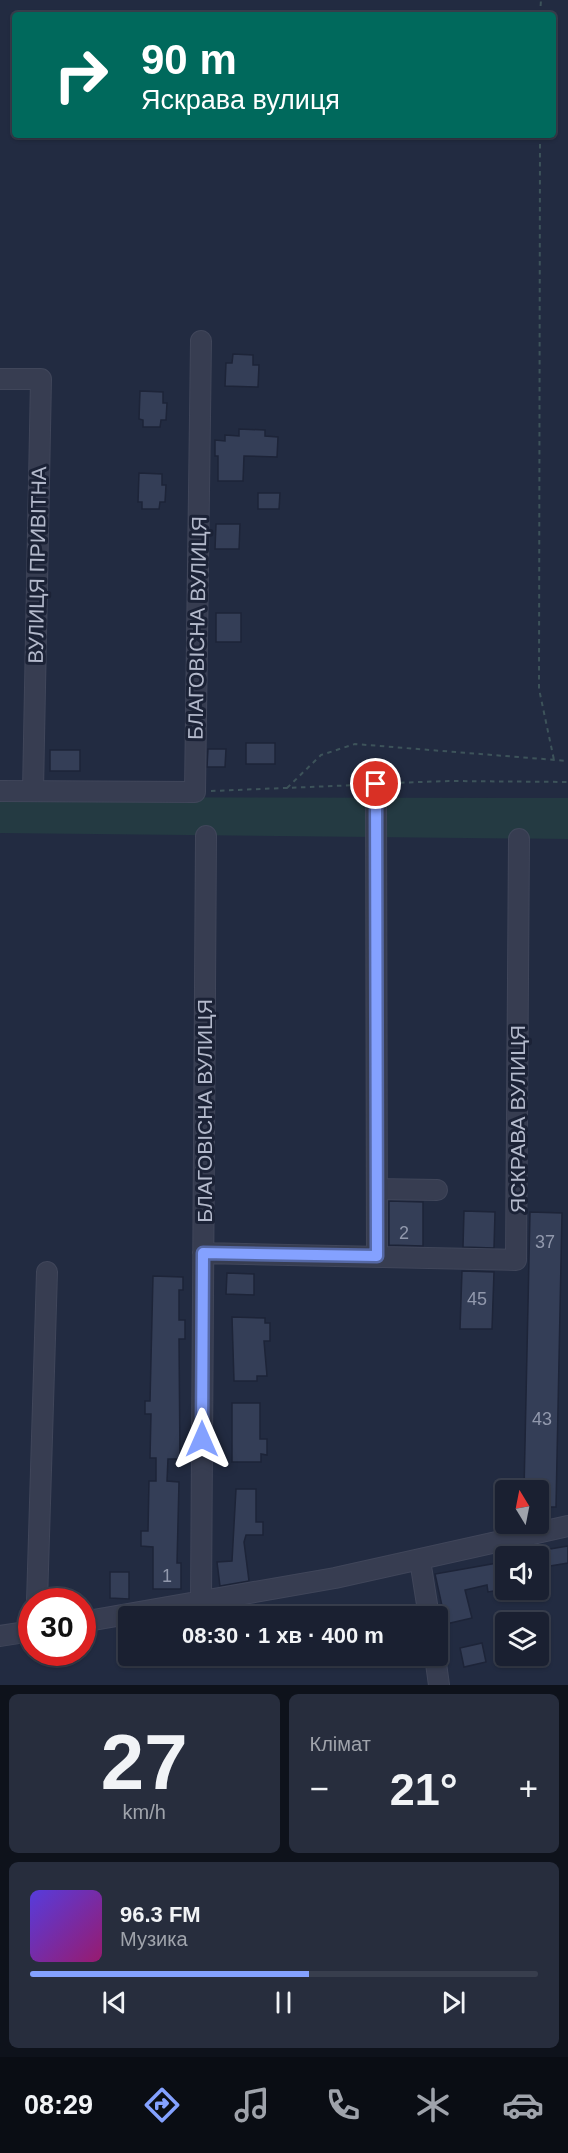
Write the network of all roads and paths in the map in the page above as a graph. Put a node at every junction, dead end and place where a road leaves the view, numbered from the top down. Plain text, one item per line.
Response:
1 (540, 138) edge
2 (201, 341) dead end
3 (0, 379) edge
4 (554, 760) junction
5 (568, 761) edge
6 (376, 784) dead end
7 (287, 788) dead end
8 (0, 791) edge
9 (33, 791) junction
10 (206, 836) dead end
11 (519, 839) dead end
12 (377, 1189) junction
13 (437, 1190) dead end
14 (203, 1253) junction
15 (377, 1256) junction
16 (47, 1272) dead end
17 (568, 1526) edge
18 (420, 1560) junction
19 (38, 1588) edge
20 (201, 1602) junction
21 (427, 1606) edge
22 (96, 1620) edge
23 (18, 1633) edge
24 (0, 1636) edge
25 (436, 1666) edge
26 (439, 1685) edge

1 - 4 path
2 - 9 street, БЛАГОВІСНА ВУЛИЦЯ
3 - 9 street, ВУЛИЦЯ ПРИВІТНА
4 - 5 path
4 - 7 path
6 - 12 street
8 - 9 street, БЛАГОВІСНА ВУЛИЦЯ
10 - 14 street, БЛАГОВІСНА ВУЛИЦЯ
11 - 15 street, ЯСКРАВА ВУЛИЦЯ
12 - 13 street
12 - 15 street
14 - 15 street
14 - 20 street, БЛАГОВІСНА ВУЛИЦЯ
16 - 19 street
17 - 18 street
18 - 20 street
18 - 21 street
20 - 22 street
23 - 24 street
25 - 26 street

